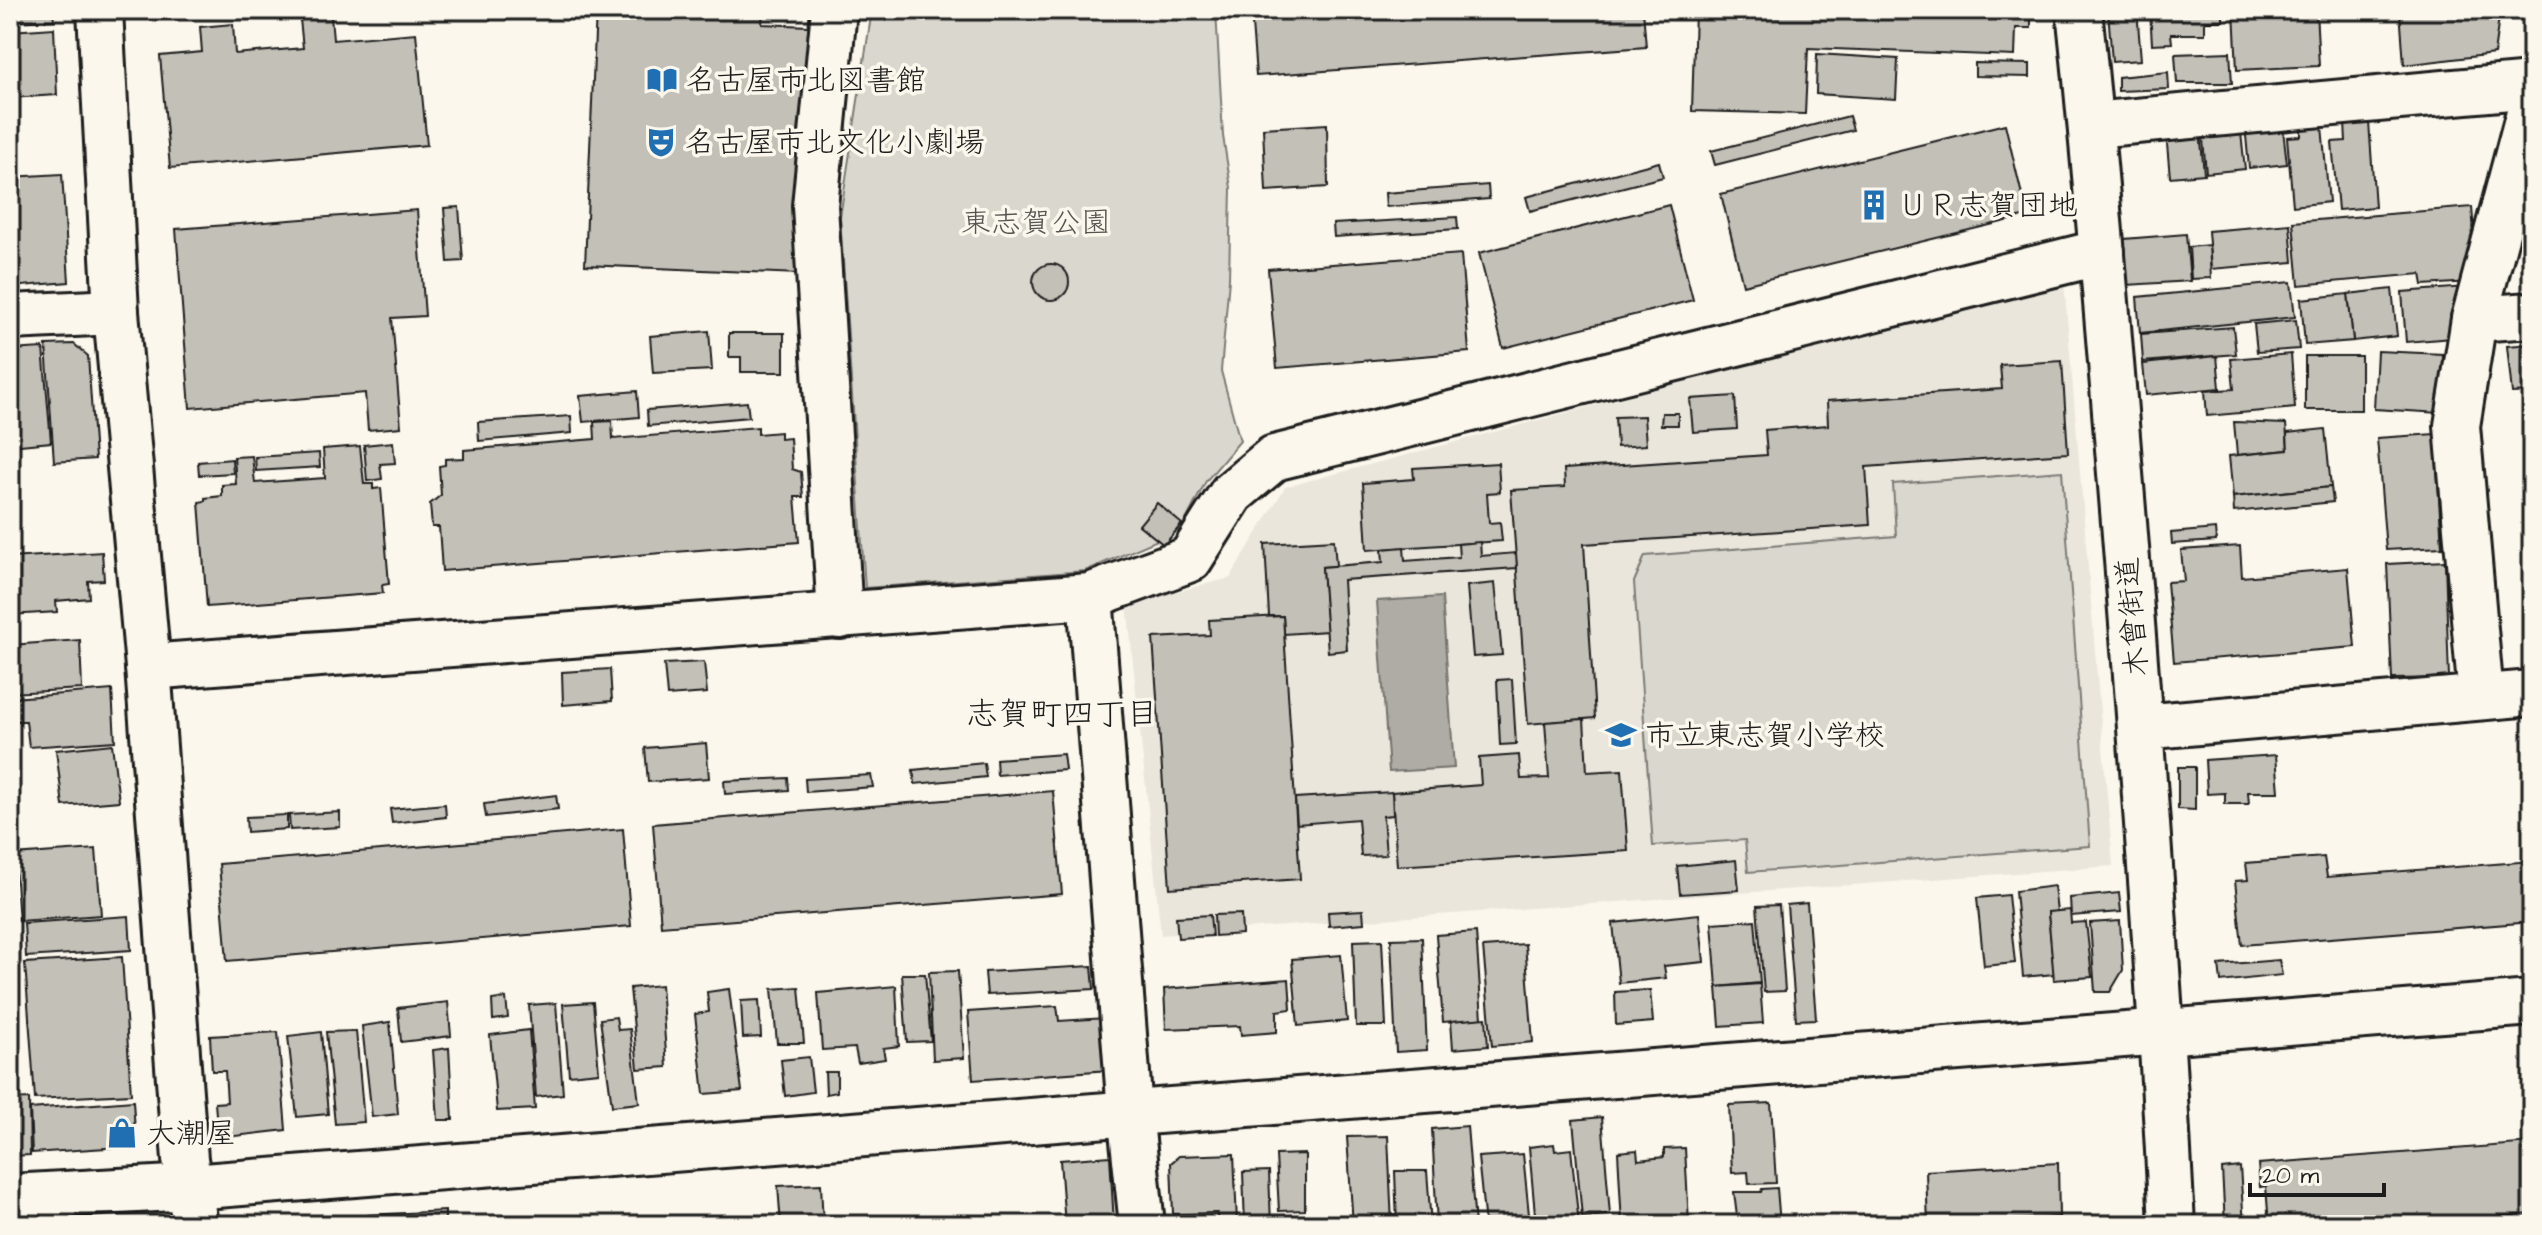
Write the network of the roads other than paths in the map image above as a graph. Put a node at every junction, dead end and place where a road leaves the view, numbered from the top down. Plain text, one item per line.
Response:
1 (100, 10) edge
2 (834, 10) edge
3 (2079, 10) edge
4 (2532, 85) edge
5 (2532, 101) edge
6 (2092, 125) junction
7 (2102, 252) junction
8 (116, 312) junction
9 (2532, 315) edge
10 (10, 317) edge
11 (2474, 319) junction
12 (1090, 596) junction
13 (840, 616) junction
14 (148, 667) junction
15 (2532, 693) edge
16 (2481, 697) junction
17 (2141, 727) junction
18 (2532, 1003) edge
19 (2163, 1034) junction
20 (1130, 1112) junction
21 (10, 1197) edge
22 (193, 1206) edge
23 (1142, 1225) edge
24 (2172, 1225) edge

1 - 8 street
2 - 13 street
3 - 6 street, 木曾街道
4 - 6 street
5 - 11 street
6 - 7 street, 木曾街道
7 - 12 street
7 - 17 street, 木曾街道
8 - 10 street
8 - 14 street
9 - 11 street
11 - 16 street
12 - 13 street
12 - 20 street
13 - 14 street
14 - 22 street
15 - 16 street
16 - 17 street
17 - 19 street, 木曾街道
18 - 19 street
19 - 20 street
19 - 24 street, 木曾街道
20 - 22 street
20 - 23 street
21 - 22 street

